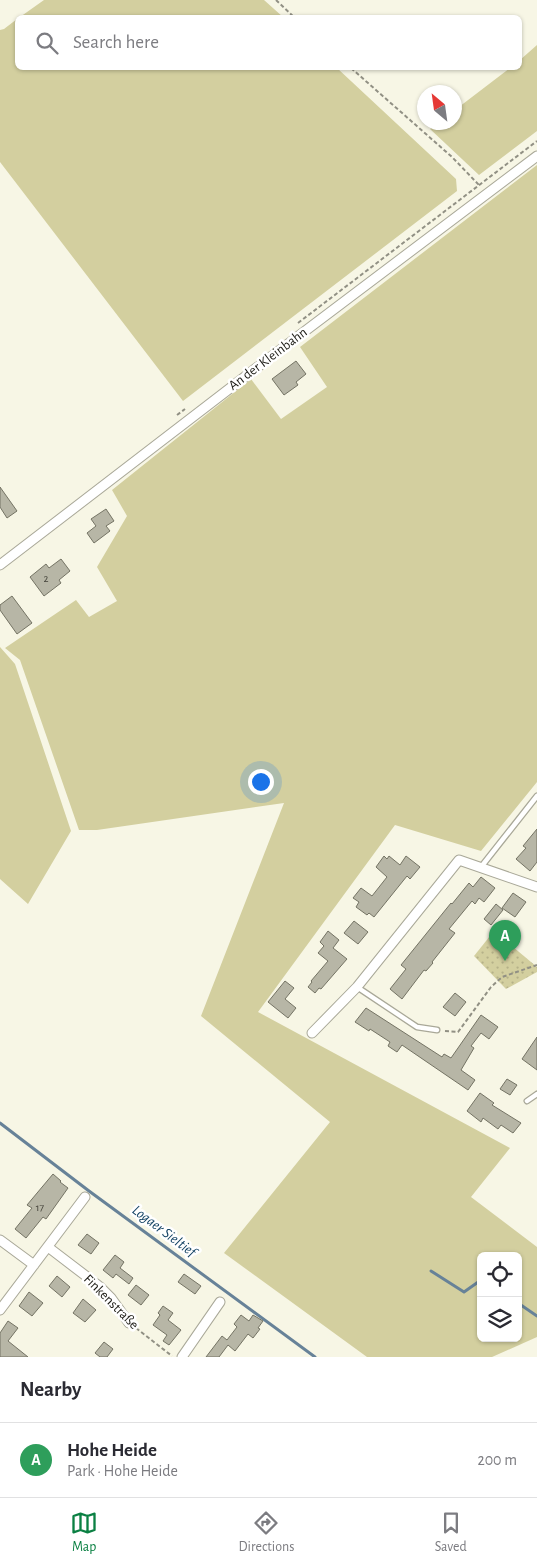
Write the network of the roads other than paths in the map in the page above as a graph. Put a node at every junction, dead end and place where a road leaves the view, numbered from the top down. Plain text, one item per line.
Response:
1 (537, 156) edge
2 (0, 565) edge
3 (537, 796) edge
4 (481, 867) junction
5 (537, 886) edge
6 (357, 987) junction
7 (437, 1030) road end
8 (312, 1033) dead end
9 (537, 1094) edge
10 (527, 1101) dead end
11 (85, 1197) dead end
12 (0, 1240) edge
13 (48, 1247) junction
14 (34, 1265) junction
15 (220, 1302) dead end
16 (0, 1310) edge
17 (129, 1323) road end
18 (182, 1357) edge

1 - 2 street, An der Kleinbahn
3 - 4 lane
4 - 5 street
4 - 6 street
6 - 7 lane
6 - 8 street
9 - 10 lane
11 - 13 street
12 - 14 street
13 - 14 street
13 - 17 street, Finkenstraße
14 - 16 street
15 - 18 street

